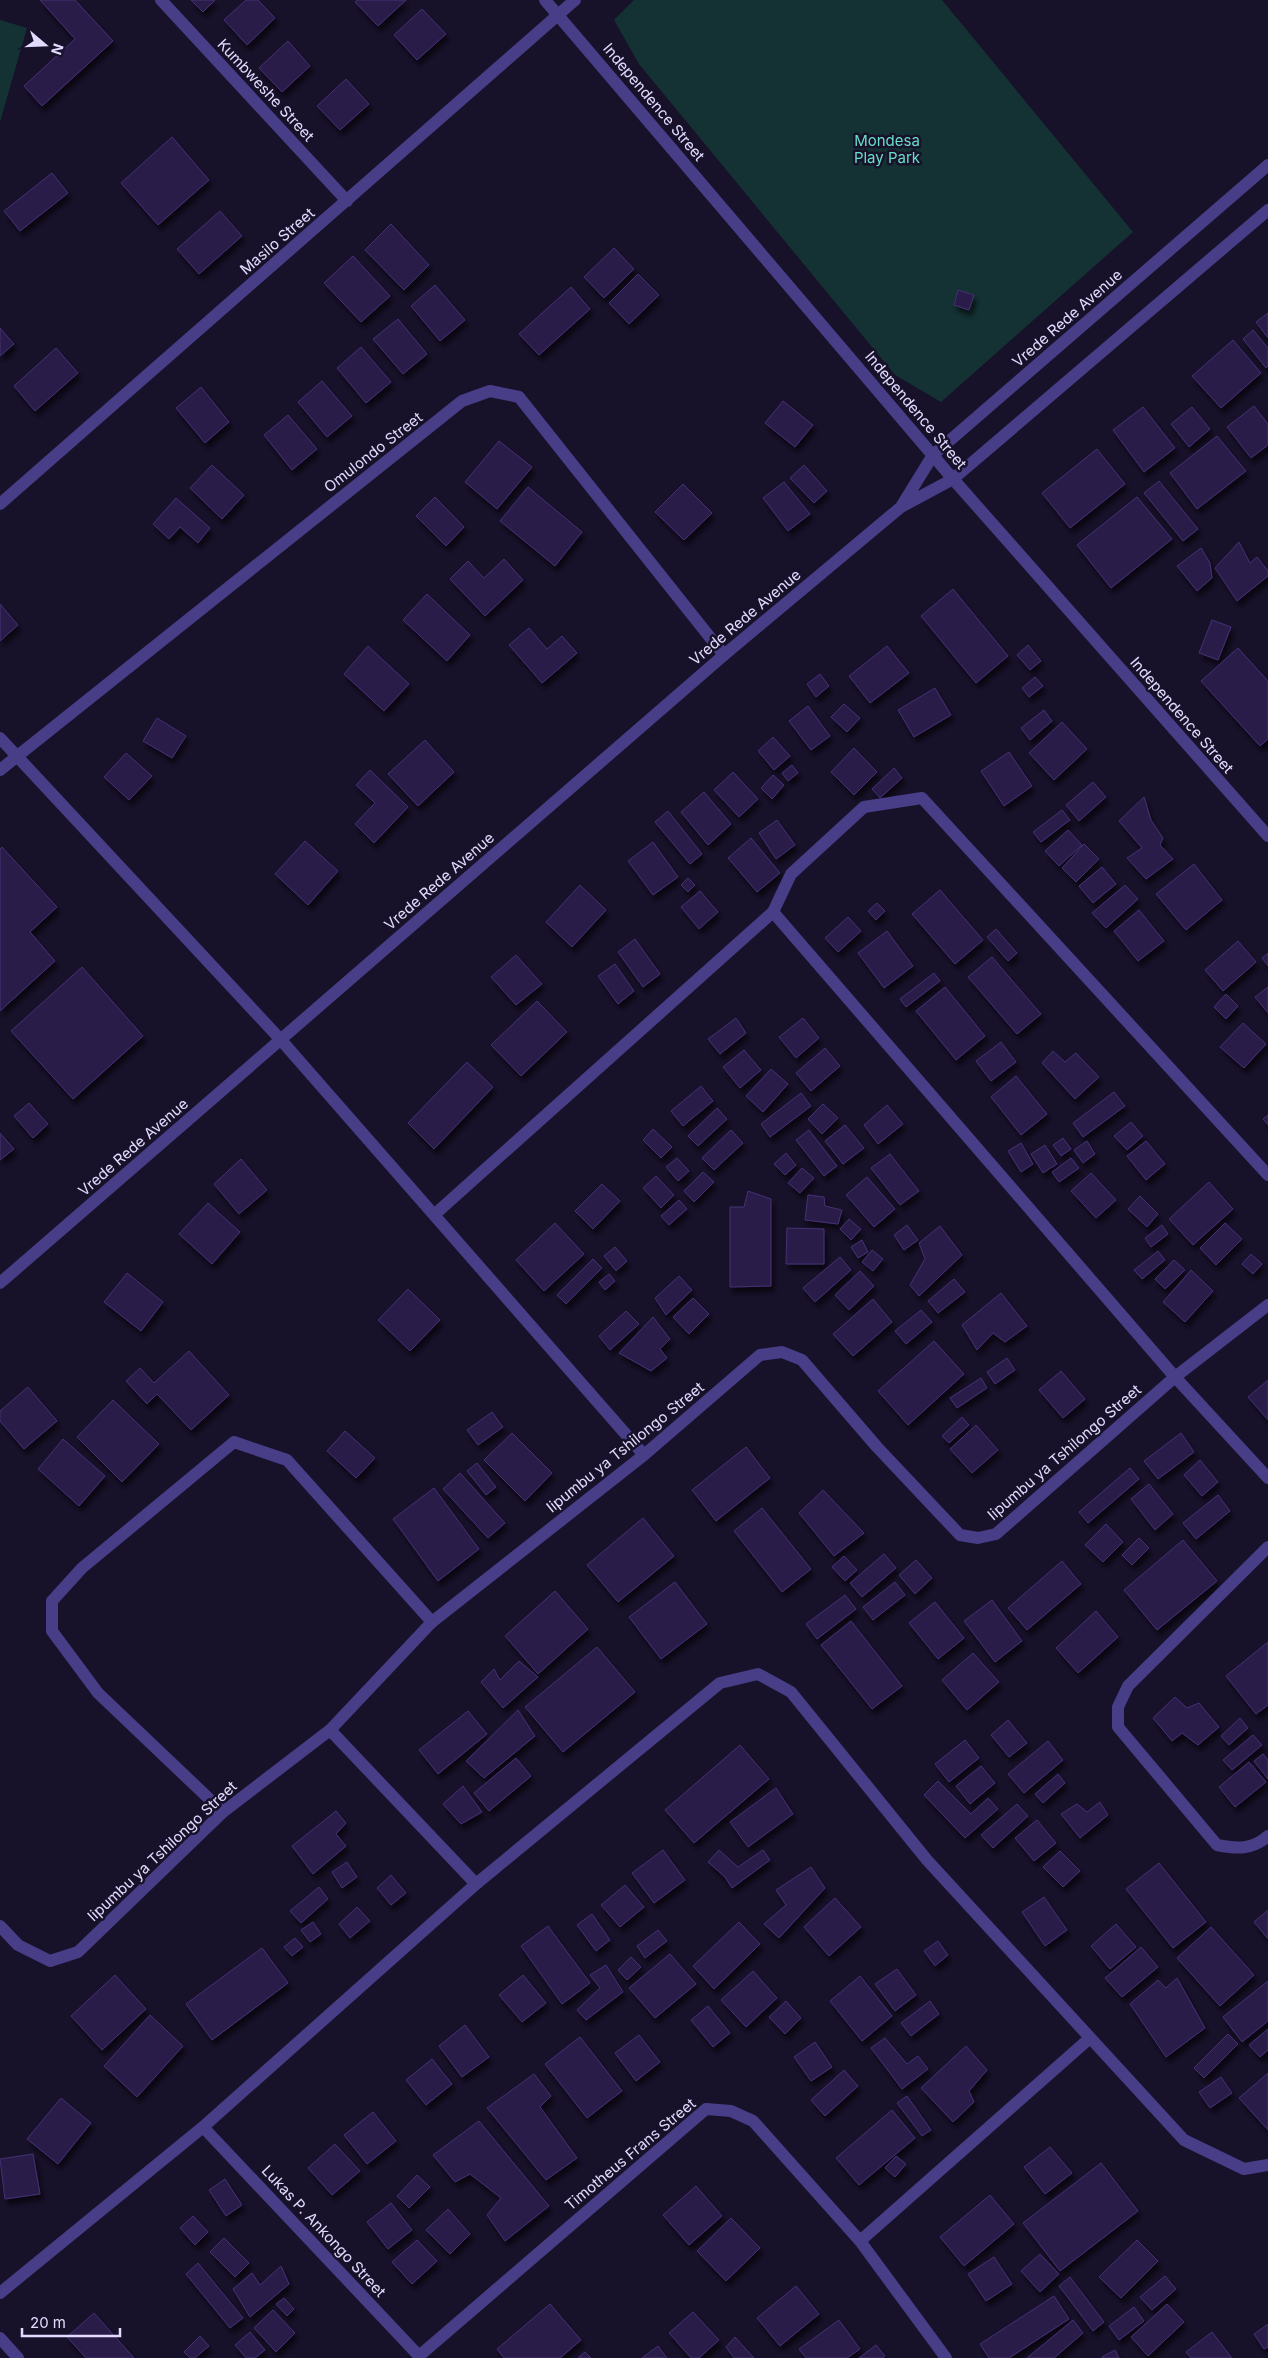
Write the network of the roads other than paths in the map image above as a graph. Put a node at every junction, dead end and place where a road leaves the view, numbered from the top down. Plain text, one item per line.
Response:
1 (161, 0) edge
2 (545, 0) edge
3 (575, 0) edge
4 (558, 14) junction
5 (1268, 165) edge
6 (347, 201) junction
7 (1268, 210) edge
8 (933, 455) junction
9 (953, 479) junction
10 (0, 504) edge
11 (901, 507) junction
12 (724, 655) junction
13 (0, 738) edge
14 (16, 756) junction
15 (0, 770) edge
16 (1268, 836) edge
17 (773, 912) junction
18 (281, 1040) junction
19 (1268, 1175) edge
20 (434, 1215) junction
21 (0, 1283) edge
22 (1268, 1305) edge
23 (1176, 1377) junction
24 (644, 1456) junction
25 (1268, 1478) edge
26 (1268, 1547) edge
27 (432, 1622) junction
28 (330, 1730) junction
29 (223, 1812) junction
30 (1268, 1836) edge
31 (476, 1884) junction
32 (0, 1926) edge
33 (1090, 2038) junction
34 (203, 2127) junction
35 (1268, 2165) edge
36 (860, 2241) junction
37 (0, 2293) edge
38 (0, 2338) edge
39 (420, 2357) edge
40 (18, 2358) edge
41 (946, 2358) edge

1 - 6 street, Kumbweshe Street
2 - 4 street, Independence Street
3 - 4 street, Masilo Street
4 - 6 street, Masilo Street
4 - 8 street, Independence Street
5 - 8 street, Vrede Rede Avenue
6 - 10 street, Masilo Street
7 - 9 street, Vrede Rede Avenue
8 - 9 street, Independence Street
8 - 11 street, Vrede Rede Avenue
9 - 11 street, Vrede Rede Avenue
9 - 16 street, Independence Street
11 - 12 street, Vrede Rede Avenue
12 - 14 street, Omulondo Street
12 - 18 street, Vrede Rede Avenue
13 - 14 street
14 - 15 street, Omulondo Street
14 - 18 street
17 - 19 street
17 - 20 street
17 - 23 street
18 - 20 street
18 - 21 street, Vrede Rede Avenue
20 - 24 street
22 - 23 street, Iipumbu ya Tshilongo Street
23 - 24 street, Iipumbu ya Tshilongo Street
23 - 25 street
24 - 27 street, Iipumbu ya Tshilongo Street
26 - 30 street
27 - 28 street, Iipumbu ya Tshilongo Street
27 - 29 street
28 - 29 street, Iipumbu ya Tshilongo Street
28 - 31 street
29 - 32 street, Iipumbu ya Tshilongo Street
31 - 33 street
31 - 34 street
33 - 35 street
33 - 36 street
34 - 37 street
34 - 39 street, Lukas P. Ankongo Street
36 - 39 street, Timotheus Frans Street
36 - 41 street, Timotheus Frans Street
38 - 40 street

